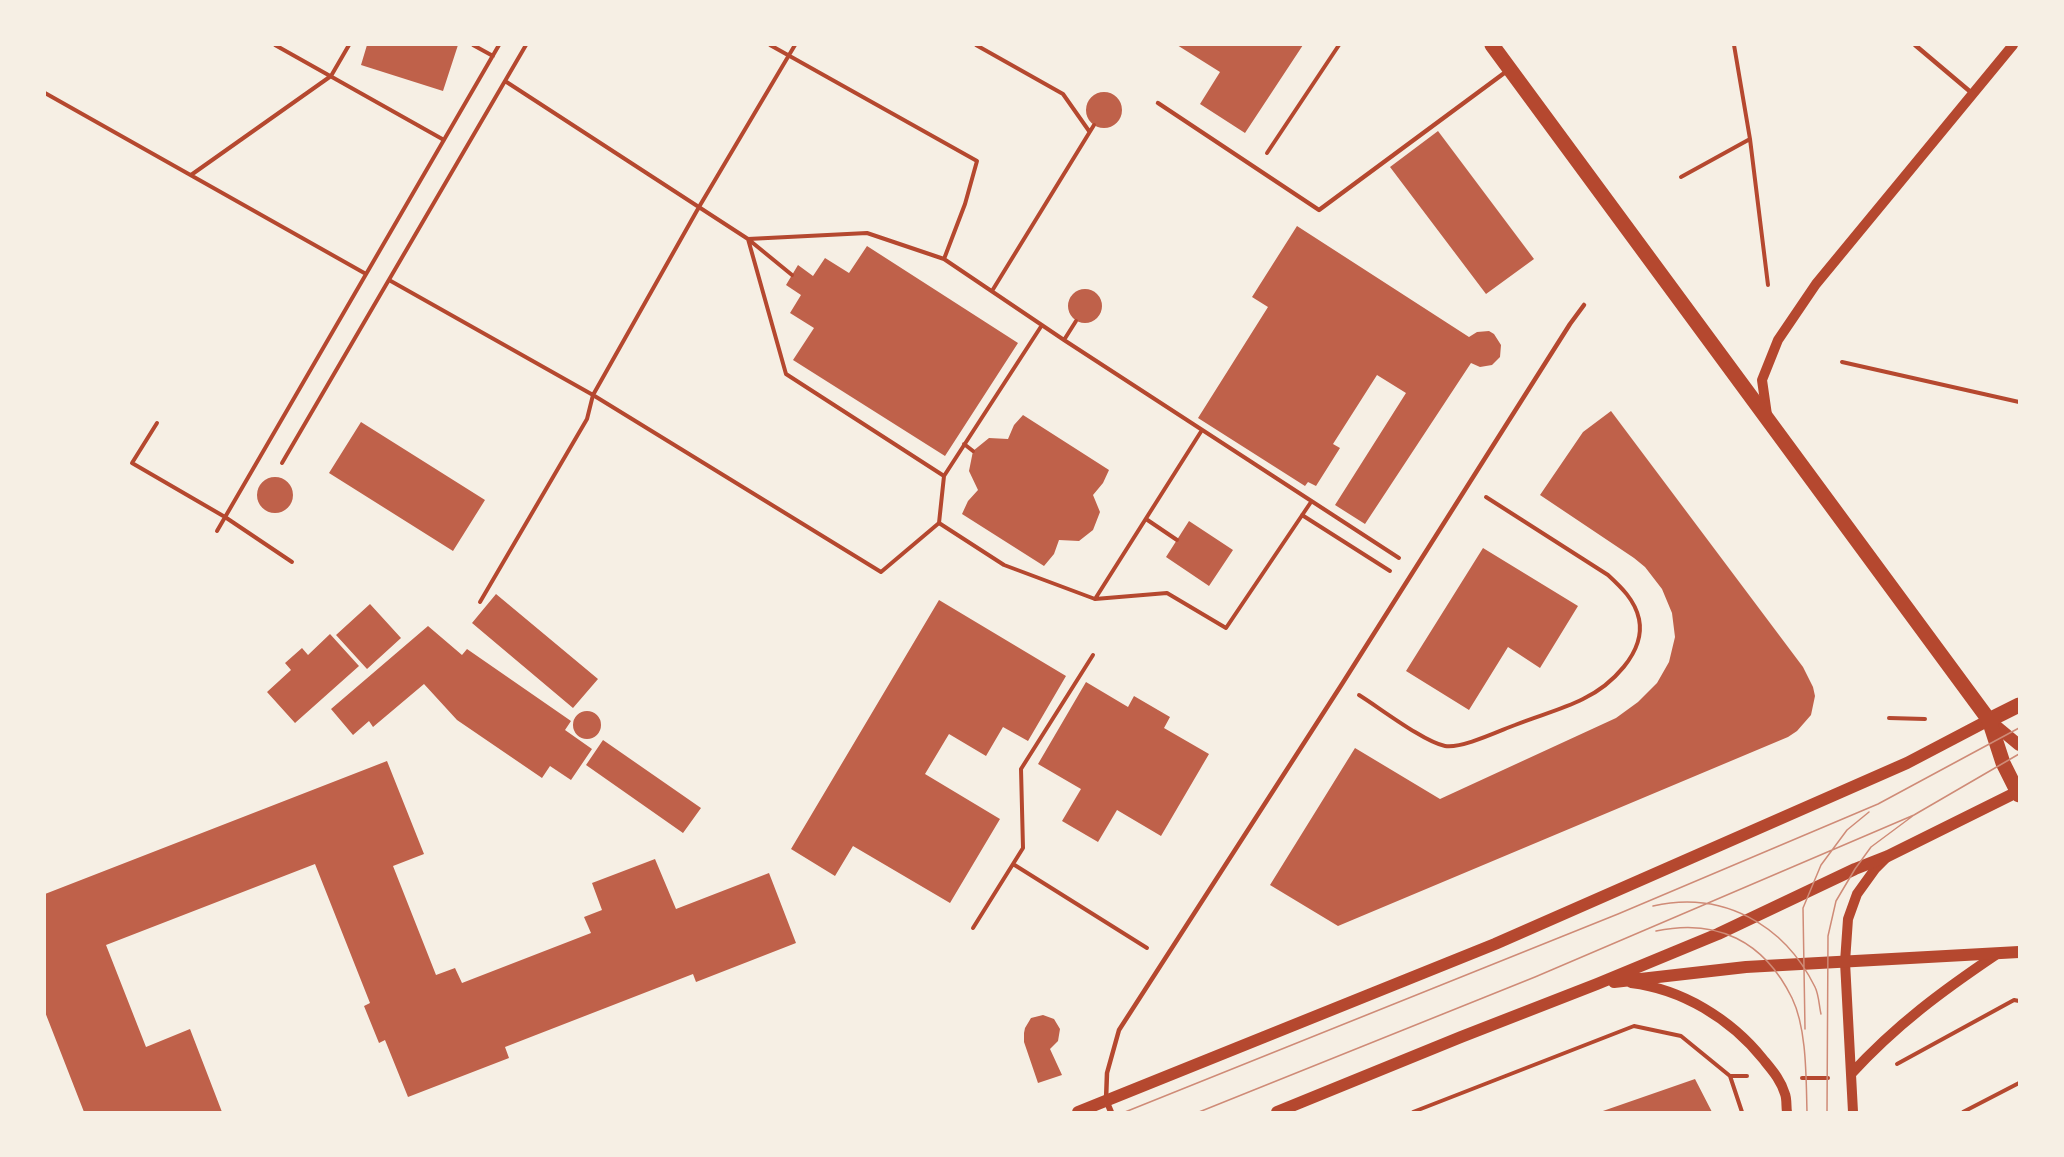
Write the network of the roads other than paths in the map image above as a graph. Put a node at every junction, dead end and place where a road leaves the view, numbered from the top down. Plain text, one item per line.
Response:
1 (1492, 45) edge
2 (1915, 45) edge
3 (2013, 45) edge
4 (1510, 69) junction
5 (1972, 93) junction
6 (1158, 103) dead end
7 (1584, 305) dead end
8 (1767, 420) junction
9 (2019, 705) edge
10 (1989, 720) junction
11 (2019, 745) edge
12 (2018, 793) edge
13 (1888, 856) junction
14 (2019, 952) edge
15 (1997, 954) junction
16 (1845, 962) junction
17 (1597, 984) junction
18 (1851, 1076) junction
19 (1108, 1106) edge
20 (1078, 1112) edge
21 (1277, 1112) edge
22 (1787, 1112) edge
23 (1853, 1112) edge

1 - 4 main road
2 - 5 lane
3 - 5 street
4 - 6 lane
4 - 8 main road
5 - 8 street
7 - 19 lane
8 - 10 main road
9 - 10 main road
10 - 11 main road
10 - 12 main road
10 - 19 main road
12 - 13 main road
13 - 16 street
13 - 17 main road
14 - 15 main road
15 - 16 main road
15 - 18 street
16 - 17 main road
16 - 18 street
17 - 21 main road
17 - 22 street
18 - 23 street
19 - 20 main road

